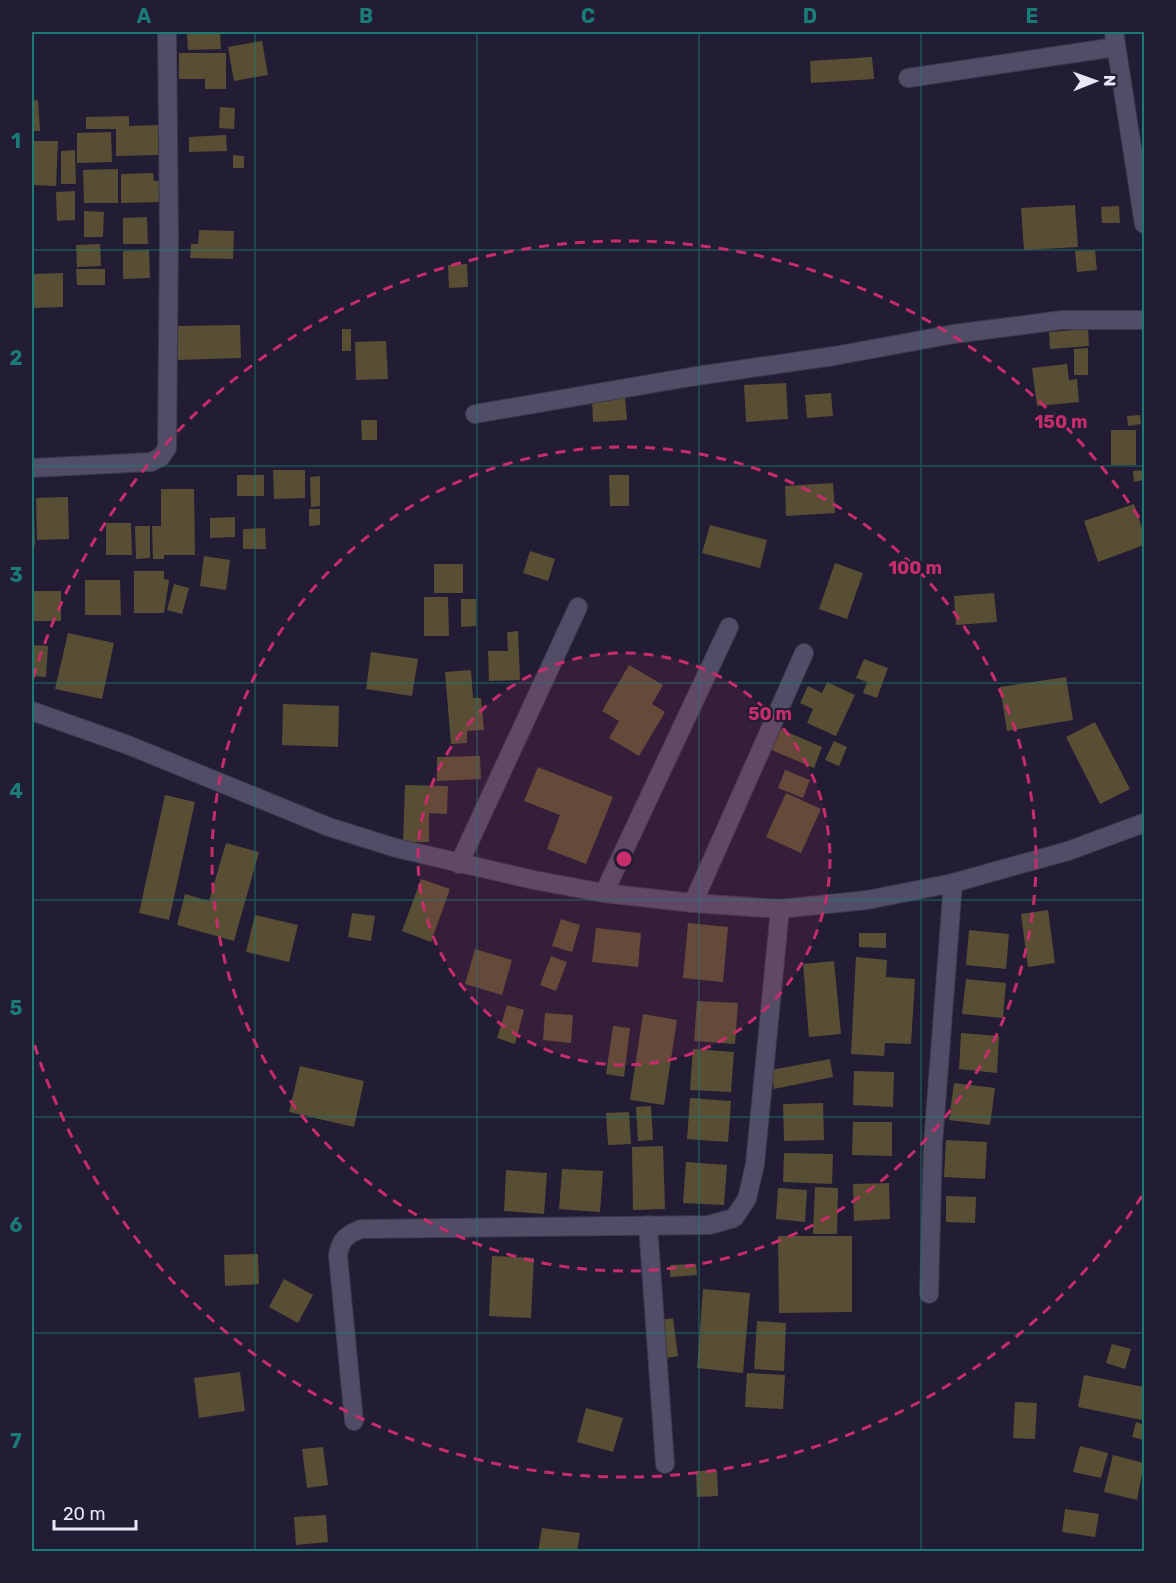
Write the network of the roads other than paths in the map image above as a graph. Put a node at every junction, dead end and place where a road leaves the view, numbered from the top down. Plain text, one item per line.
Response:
1 (167, 32) edge
2 (1115, 39) edge
3 (908, 78) dead end
4 (1144, 224) edge
5 (1144, 320) edge
6 (475, 414) dead end
7 (32, 468) edge
8 (578, 608) dead end
9 (729, 627) dead end
10 (804, 653) dead end
11 (32, 711) edge
12 (1144, 823) edge
13 (459, 864) junction
14 (953, 883) junction
15 (604, 893) junction
16 (693, 903) junction
17 (780, 909) junction
18 (648, 1226) junction
19 (929, 1294) dead end
20 (354, 1421) dead end
21 (665, 1464) dead end

1 - 7 street
2 - 3 street
2 - 4 street
5 - 6 street
8 - 13 street
9 - 15 street
10 - 16 street
11 - 13 street
12 - 14 street
13 - 15 street
14 - 17 street
14 - 19 street
15 - 16 street
16 - 17 street
17 - 18 street
18 - 20 street
18 - 21 street

